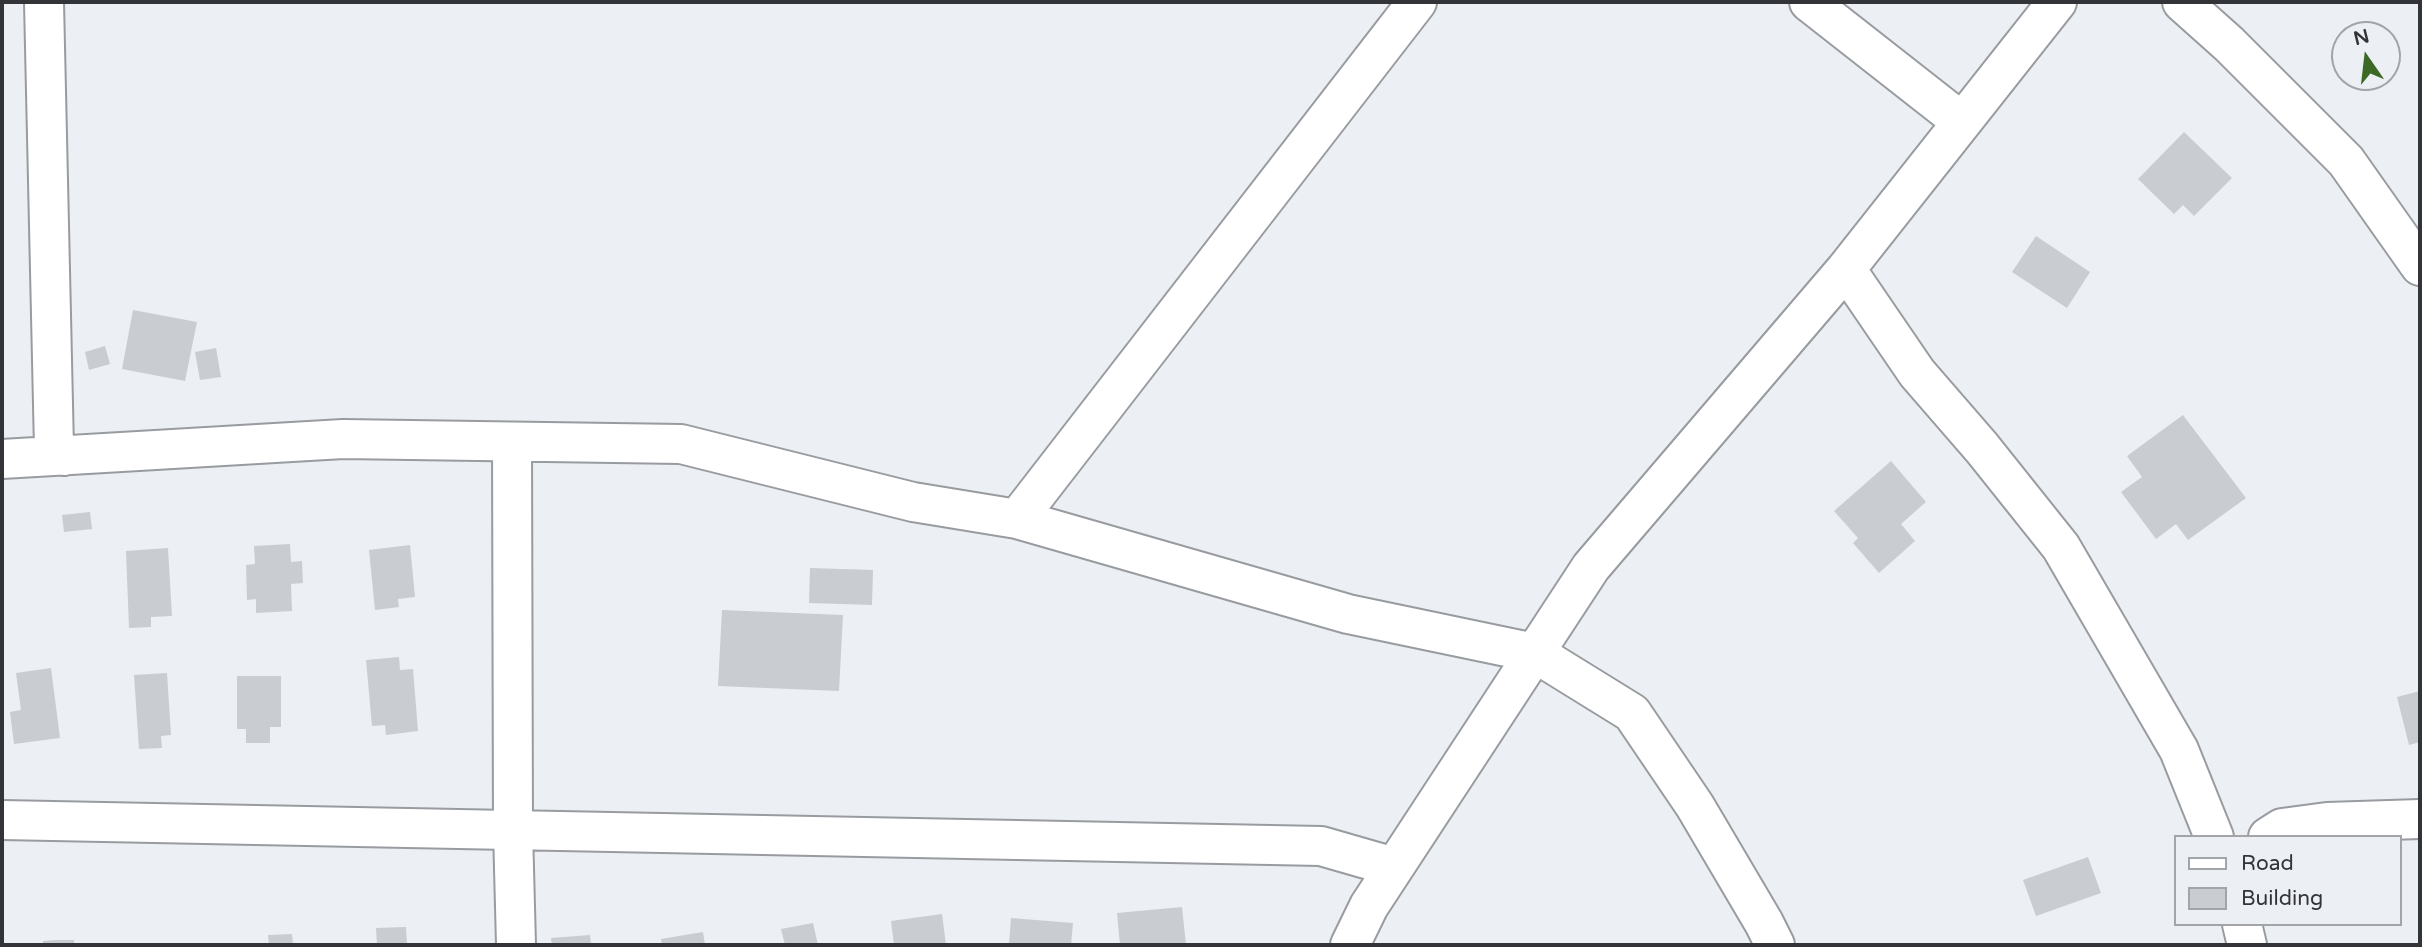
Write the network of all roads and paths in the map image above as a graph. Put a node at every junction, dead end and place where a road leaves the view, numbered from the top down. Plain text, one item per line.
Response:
1 (44, 2) edge
2 (1417, 2) edge
3 (1809, 2) edge
4 (2057, 2) edge
5 (2182, 2) edge
6 (1962, 122) junction
7 (2420, 266) edge
8 (1846, 269) junction
9 (512, 442) junction
10 (64, 456) junction
11 (2, 459) edge
12 (1017, 519) junction
13 (1535, 653) junction
14 (2420, 819) edge
15 (2, 820) edge
16 (513, 830) junction
17 (2213, 835) edge
18 (2271, 835) edge
19 (1394, 867) junction
20 (2243, 926) edge
21 (516, 945) edge
22 (1350, 945) edge
23 (1774, 945) edge
24 (2248, 945) edge

1 - 10 street
2 - 12 street
3 - 6 street
4 - 6 street
5 - 7 street
6 - 8 street
8 - 13 street
8 - 17 street
9 - 10 street
9 - 12 street
9 - 16 street
10 - 11 street
12 - 13 street
13 - 19 street
13 - 23 street
14 - 18 street
15 - 16 street
16 - 19 street
16 - 21 street
19 - 22 street
20 - 24 street

